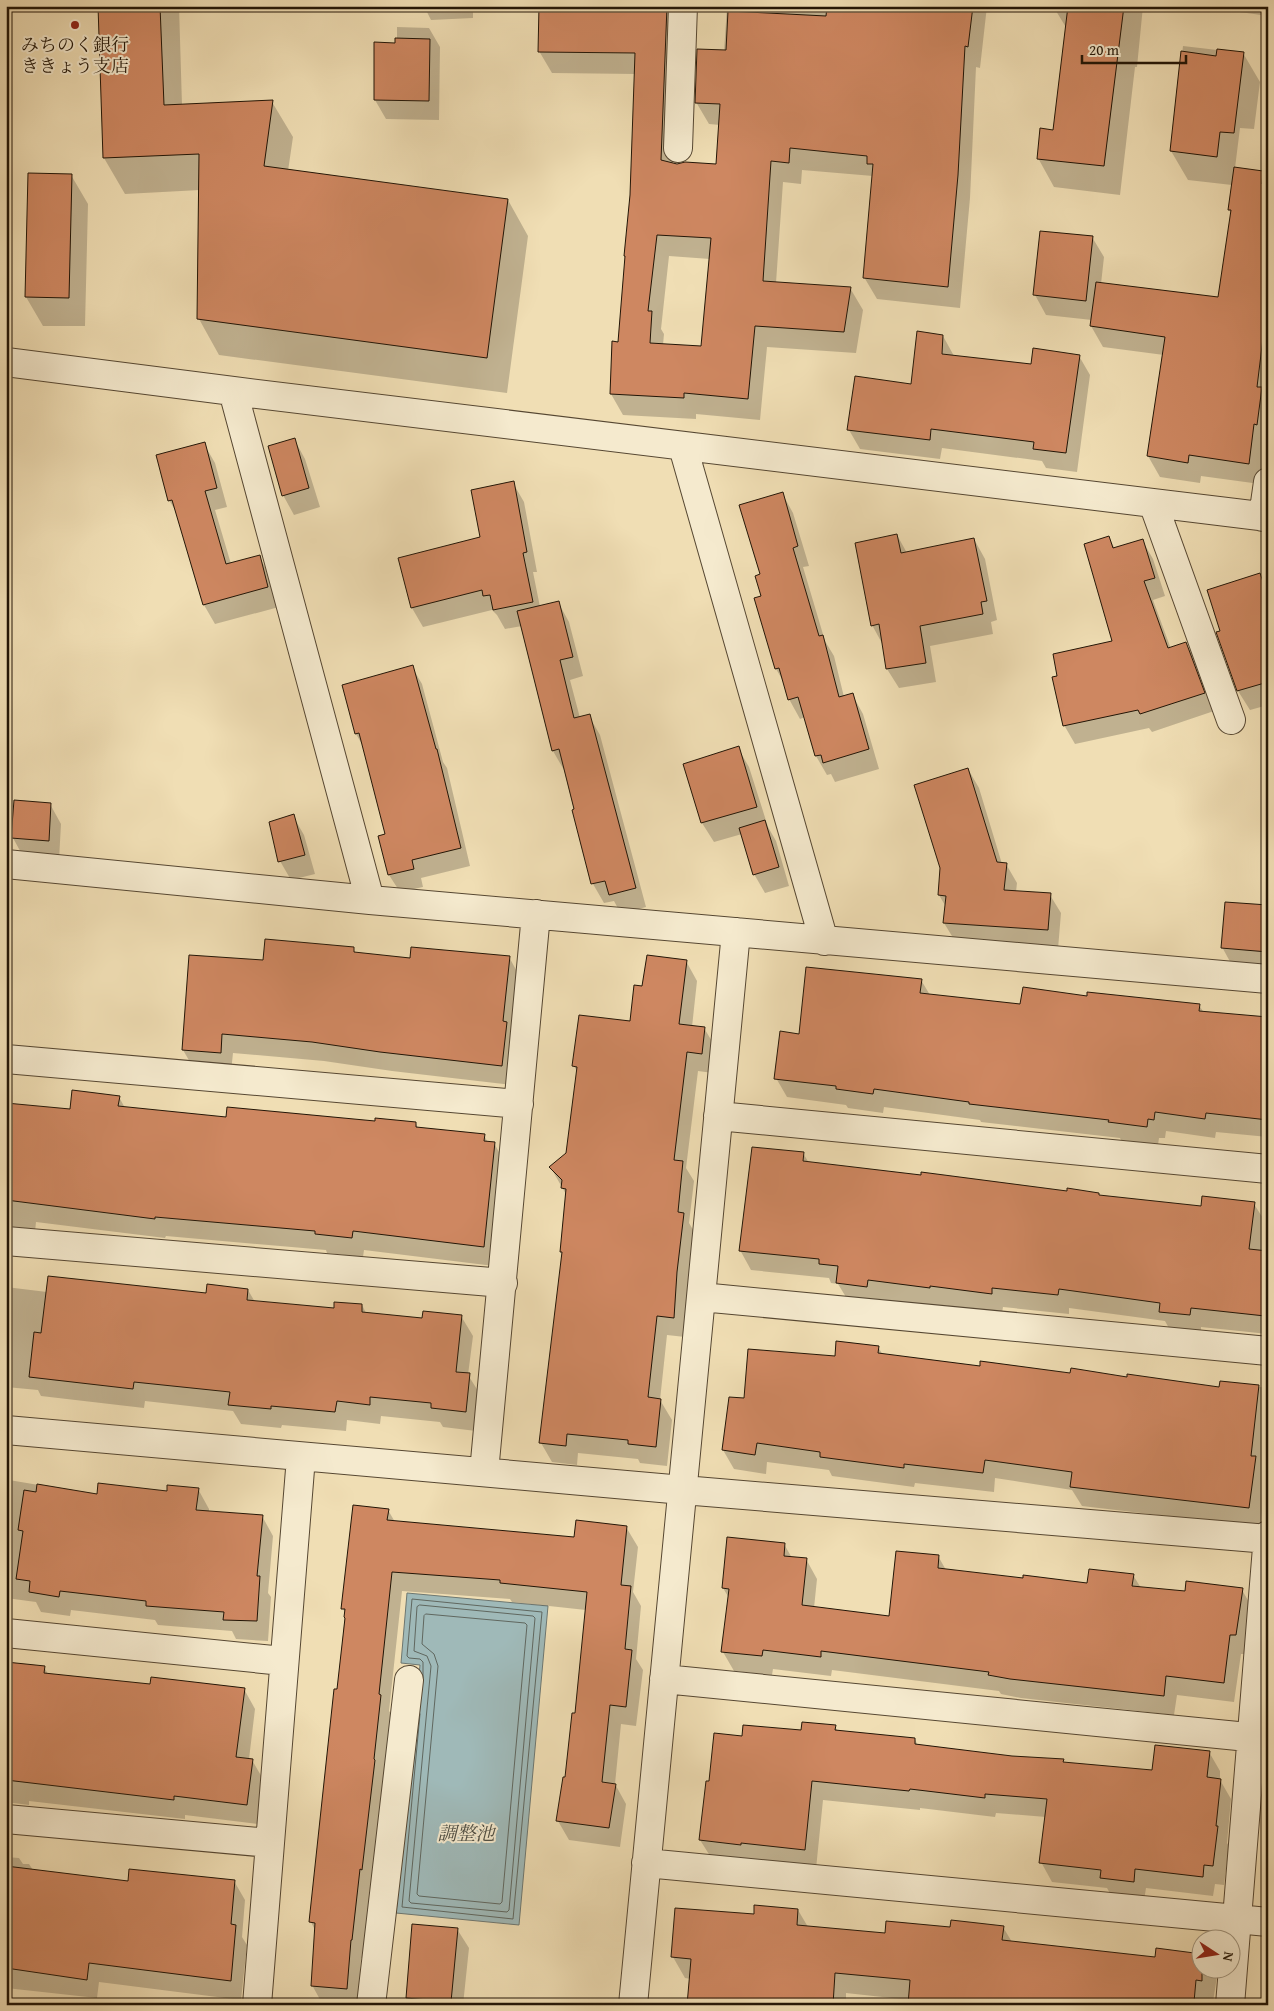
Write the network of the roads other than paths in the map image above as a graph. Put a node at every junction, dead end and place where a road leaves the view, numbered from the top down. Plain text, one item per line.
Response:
1 (683, 6) edge
2 (678, 148) dead end
3 (6, 362) edge
4 (233, 391) junction
5 (683, 447) junction
6 (1268, 482) edge
7 (1152, 503) junction
8 (1265, 517) edge
9 (1231, 720) dead end
10 (6, 864) edge
11 (370, 900) junction
12 (536, 914) junction
13 (736, 932) junction
14 (824, 941) junction
15 (1268, 979) edge
16 (6, 1059) edge
17 (519, 1104) junction
18 (718, 1116) junction
19 (1268, 1169) edge
20 (6, 1241) edge
21 (503, 1282) junction
22 (701, 1297) junction
23 (1268, 1351) edge
24 (6, 1430) edge
25 (300, 1457) junction
26 (484, 1472) junction
27 (683, 1490) junction
28 (1268, 1535) edge
29 (1268, 1539) edge
30 (6, 1632) edge
31 (283, 1660) junction
32 (664, 1679) junction
33 (409, 1680) dead end
34 (1259, 1738) edge
35 (6, 1820) edge
36 (269, 1843) junction
37 (646, 1864) junction
38 (1236, 1920) junction
39 (1268, 1922) edge
40 (257, 2005) edge
41 (371, 2005) edge
42 (633, 2005) edge
43 (1230, 2005) edge

1 - 2 street
3 - 4 street
4 - 5 street
4 - 11 street
5 - 7 street
5 - 14 street
6 - 8 street
7 - 8 street
7 - 9 street
10 - 11 street
11 - 12 street
12 - 13 street
12 - 17 street
13 - 14 street
13 - 18 street
14 - 15 street
16 - 17 street
17 - 21 street
18 - 19 street
18 - 22 street
20 - 21 street
21 - 26 street
22 - 23 street
22 - 27 street
24 - 25 street
25 - 26 street
25 - 31 street
26 - 27 street
27 - 29 street
27 - 32 street
28 - 29 street
29 - 34 street
30 - 31 street
31 - 36 street
32 - 34 street
32 - 37 street
33 - 41 street
34 - 38 street
35 - 36 street
36 - 40 street
37 - 38 street
37 - 42 street
38 - 39 street
38 - 43 street

